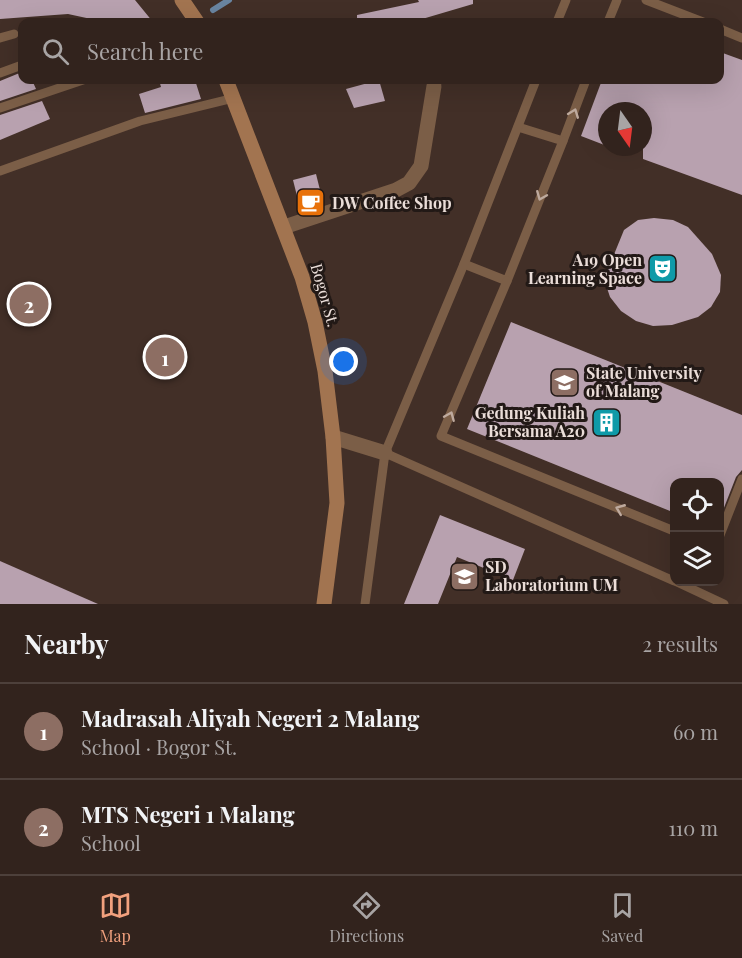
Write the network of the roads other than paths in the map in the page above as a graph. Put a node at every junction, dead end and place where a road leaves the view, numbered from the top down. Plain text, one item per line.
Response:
1 (182, 0) edge
2 (566, 0) edge
3 (617, 0) edge
4 (646, 0) edge
5 (193, 18) edge
6 (559, 18) edge
7 (610, 18) edge
8 (693, 18) edge
9 (724, 31) edge
10 (14, 34) dead end
11 (0, 38) edge
12 (742, 38) edge
13 (18, 66) edge
14 (0, 73) edge
15 (71, 84) edge
16 (228, 84) edge
17 (534, 84) edge
18 (584, 84) edge
19 (434, 86) dead end
20 (234, 98) junction
21 (0, 108) edge
22 (518, 127) junction
23 (563, 141) junction
24 (0, 171) edge
25 (284, 227) junction
26 (464, 264) junction
27 (507, 281) junction
28 (333, 437) junction
29 (385, 453) junction
30 (742, 479) edge
31 (670, 529) edge
32 (721, 532) edge
33 (670, 578) edge
34 (700, 586) edge
35 (324, 604) edge
36 (365, 604) edge
37 (724, 604) edge

1 - 5 main road
2 - 6 lane
3 - 7 lane
4 - 8 lane
9 - 12 lane
10 - 11 lane
13 - 14 lane
15 - 21 lane
16 - 20 main road, Bogor St.
17 - 22 lane
23 -> 18 lane
19 - 25 street
20 - 24 lane
20 - 25 main road, Bogor St.
22 - 23 lane
22 - 26 lane
23 -> 27 lane
25 - 28 main road, Bogor St.
26 - 27 lane
26 - 29 lane
31 -> 27 lane
28 - 29 street
28 - 35 main road, Bogor St.
29 - 33 lane
29 - 36 lane
30 - 32 lane
34 - 37 lane

